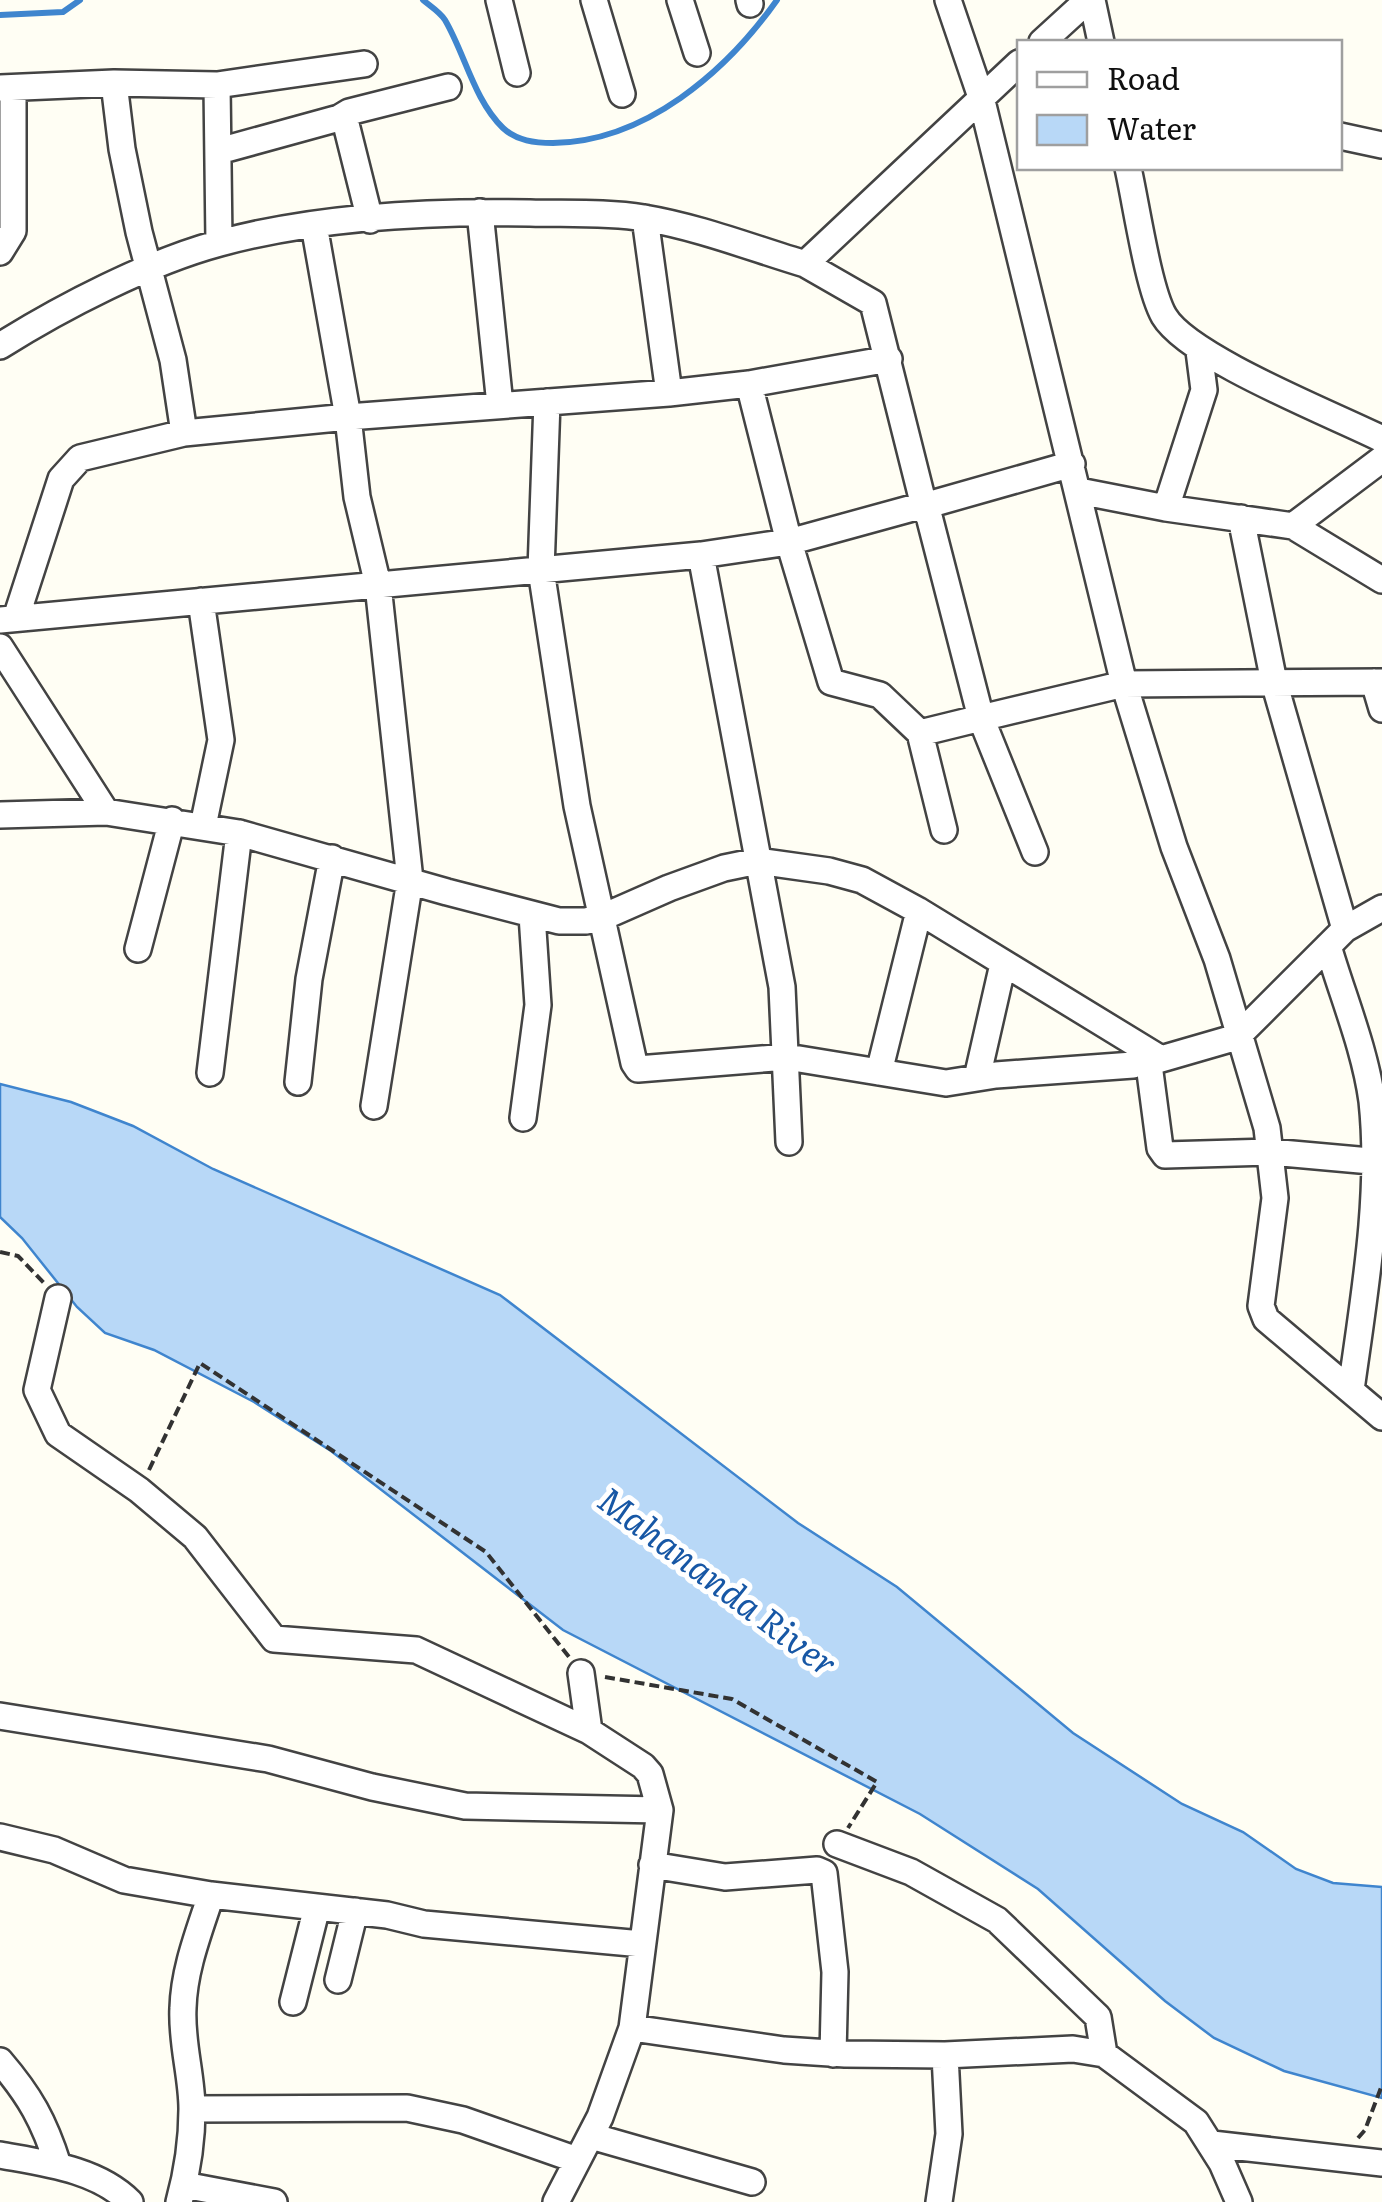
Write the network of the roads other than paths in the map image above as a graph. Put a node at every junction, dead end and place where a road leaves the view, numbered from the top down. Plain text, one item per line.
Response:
1 (499, 0) edge
2 (594, 0) edge
3 (680, 0) edge
4 (948, 0) edge
5 (1090, 0) edge
6 (1044, 40) edge
7 (1100, 40) edge
8 (697, 53) dead end
9 (364, 64) dead end
10 (1017, 65) edge
11 (516, 74) dead end
12 (114, 83) junction
13 (217, 85) junction
14 (448, 87) dead end
15 (7, 88) edge
16 (622, 94) dead end
17 (981, 97) junction
18 (339, 118) junction
19 (1342, 136) edge
20 (1382, 145) edge
21 (219, 151) junction
22 (1128, 170) edge
23 (480, 212) junction
24 (645, 218) junction
25 (370, 220) junction
26 (314, 225) junction
27 (220, 243) junction
28 (0, 252) edge
29 (804, 264) junction
30 (149, 269) junction
31 (0, 346) edge
32 (1199, 351) junction
33 (889, 359) junction
34 (748, 384) junction
35 (669, 393) junction
36 (547, 402) junction
37 (500, 405) junction
38 (348, 417) junction
39 (184, 433) junction
40 (1382, 439) edge
41 (1382, 459) edge
42 (1072, 464) junction
43 (1080, 491) junction
44 (924, 506) junction
45 (1166, 508) junction
46 (1241, 518) junction
47 (1293, 526) junction
48 (789, 542) junction
49 (700, 556) junction
50 (541, 570) junction
51 (1382, 580) edge
52 (378, 586) junction
53 (201, 601) junction
54 (8, 619) edge
55 (0, 647) edge
56 (1274, 682) junction
57 (1378, 682) edge
58 (1124, 684) junction
59 (1382, 708) edge
60 (980, 718) junction
61 (920, 733) junction
62 (106, 812) junction
63 (0, 815) edge
64 (172, 820) junction
65 (203, 826) junction
66 (944, 830) dead end
67 (239, 833) junction
68 (1034, 852) dead end
69 (332, 858) junction
70 (758, 860) junction
71 (410, 880) junction
72 (1382, 908) edge
73 (918, 911) junction
74 (532, 916) junction
75 (604, 917) junction
76 (1337, 938) junction
77 (138, 949) dead end
78 (1003, 964) junction
79 (1238, 1037) junction
80 (1149, 1056) junction
81 (787, 1057) junction
82 (880, 1072) junction
83 (210, 1073) dead end
84 (976, 1078) junction
85 (298, 1082) dead end
86 (374, 1106) dead end
87 (523, 1118) dead end
88 (789, 1142) dead end
89 (1270, 1152) junction
90 (1379, 1160) edge
91 (1373, 1295) edge
92 (58, 1298) road end
93 (1351, 1390) junction
94 (1382, 1418) edge
95 (581, 1673) road end
96 (0, 1716) edge
97 (589, 1730) junction
98 (660, 1810) junction
99 (0, 1837) edge
100 (837, 1844) road end
101 (652, 1865) junction
102 (211, 1895) junction
103 (317, 1907) junction
104 (355, 1911) junction
105 (642, 1944) junction
106 (338, 1980) dead end
107 (292, 2002) dead end
108 (632, 2028) junction
109 (834, 2054) junction
110 (1104, 2054) junction
111 (944, 2055) junction
112 (0, 2061) edge
113 (192, 2108) junction
114 (591, 2136) junction
115 (1212, 2144) junction
116 (0, 2155) edge
117 (577, 2160) junction
118 (1382, 2163) edge
119 (58, 2165) junction
120 (752, 2182) dead end
121 (182, 2193) edge
122 (130, 2202) edge
123 (274, 2202) edge
124 (556, 2202) edge
125 (939, 2202) edge
126 (1238, 2202) edge

1 - 11 street
2 - 16 street
3 - 8 street
4 - 17 street
5 - 6 street
5 - 7 street
9 - 13 street
10 - 17 street
12 - 13 street
12 - 15 street
12 - 30 street
13 - 21 street
14 - 18 street
15 - 28 street
17 - 29 street
17 - 42 street
18 - 21 street
18 - 25 street
19 - 20 street
21 - 27 street
22 - 32 street
23 - 24 street
23 - 25 street
23 - 37 street
24 - 29 street
24 - 35 street
25 - 26 street
26 - 27 street
26 - 38 street
27 - 30 street
29 - 33 street
30 - 31 street
30 - 39 street
32 - 40 street
32 - 45 street
33 - 34 street
33 - 44 street
34 - 35 street
34 - 48 street
35 - 36 street
36 - 37 street
36 - 50 street
37 - 38 street
38 - 39 street
38 - 52 street
39 - 54 street
41 - 47 street
42 - 43 street
42 - 44 street
43 - 45 street
43 - 58 street
44 - 48 street
44 - 60 street
45 - 46 street
46 - 47 street
46 - 56 street
47 - 51 street
48 - 49 street
48 - 61 street
49 - 50 street
49 - 70 street
50 - 52 street
50 - 75 street
52 - 53 street
52 - 71 street
53 - 54 street
53 - 65 street
55 - 62 street
56 - 57 street
56 - 58 street
56 - 76 street
57 - 59 street
58 - 60 street
58 - 79 street
60 - 61 street
60 - 68 street
61 - 66 street
62 - 63 street
62 - 64 street
64 - 65 street
64 - 77 street
65 - 67 street
67 - 69 street
67 - 83 street
69 - 71 street
69 - 85 street
70 - 73 street
70 - 75 street
70 - 81 street
71 - 74 street
71 - 86 street
72 - 76 street
73 - 78 street
73 - 82 street
74 - 75 street
74 - 87 street
75 - 81 street
76 - 79 street
76 - 90 street
78 - 80 street
78 - 84 street
79 - 80 street
79 - 89 street
80 - 84 street
80 - 89 street
81 - 82 street
81 - 88 street
82 - 84 street
89 - 90 street
89 - 93 street
90 - 91 street
91 - 93 street
92 - 97 street
93 - 94 street
95 - 97 street
96 - 98 street
97 - 98 street
98 - 101 street
99 - 102 street
100 - 110 street
101 - 105 street
101 - 109 street
102 - 103 street
102 - 113 street
103 - 104 street
103 - 107 street
104 - 105 street
104 - 106 street
105 - 108 street
108 - 109 street
108 - 114 street
109 - 111 street
110 - 111 street
110 - 115 street
111 - 125 street
112 - 119 street
113 - 117 street
113 - 121 street
114 - 117 street
114 - 120 street
115 - 118 street
115 - 126 street
116 - 119 street
117 - 124 street
119 - 122 street
121 - 123 street

